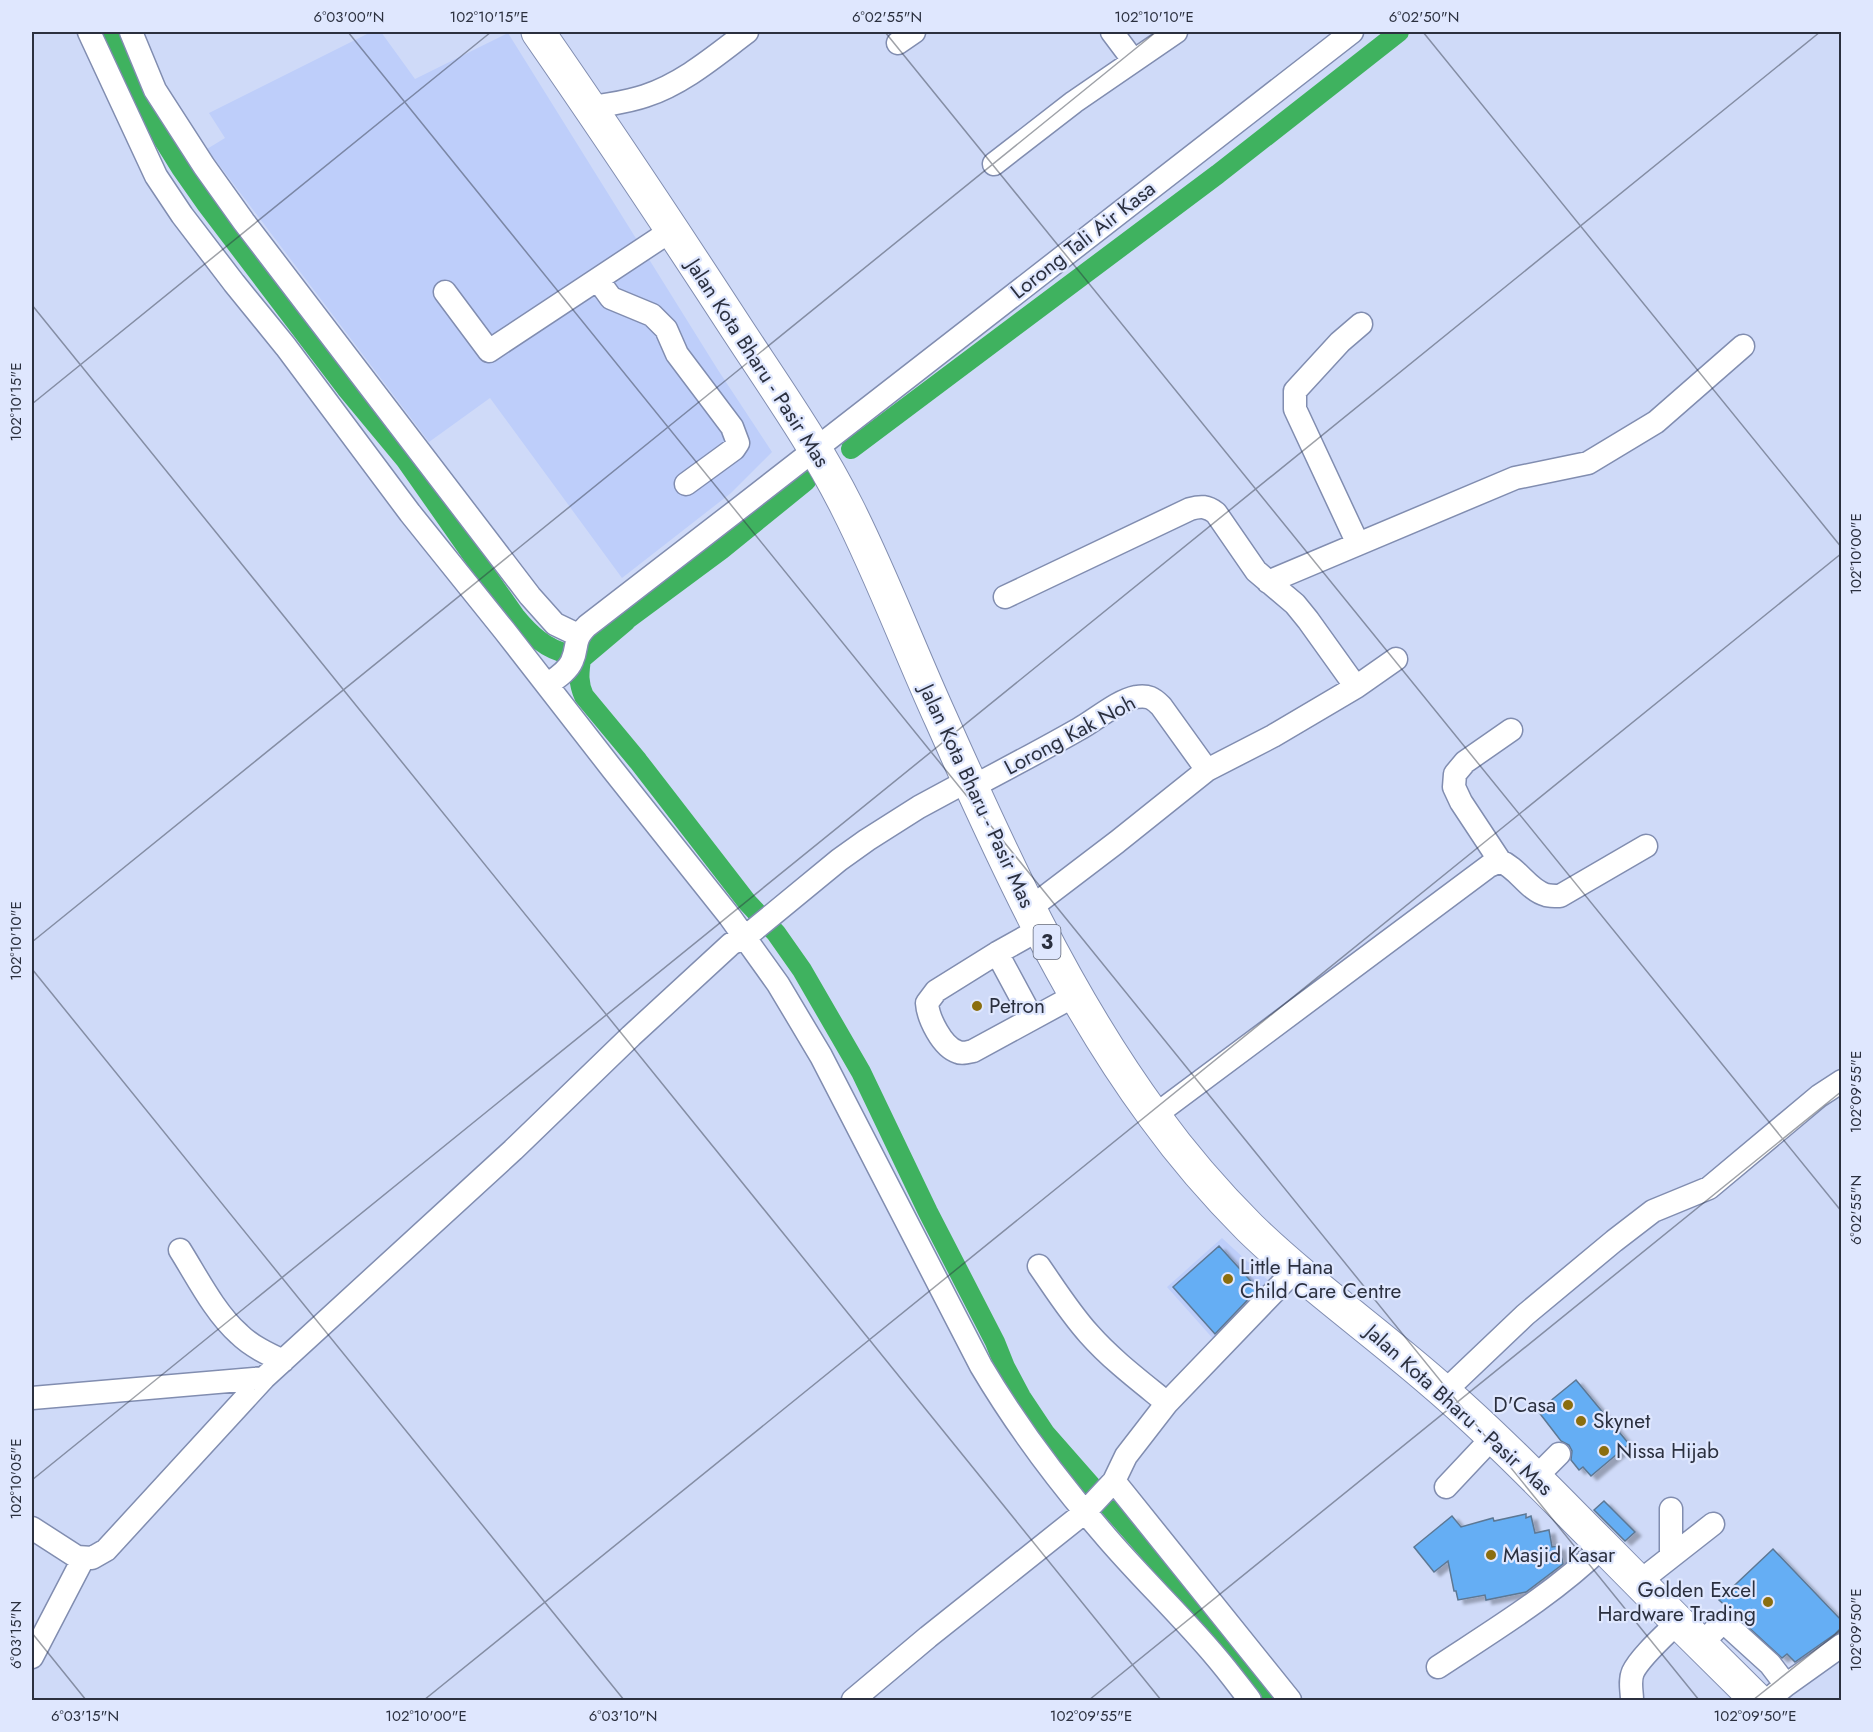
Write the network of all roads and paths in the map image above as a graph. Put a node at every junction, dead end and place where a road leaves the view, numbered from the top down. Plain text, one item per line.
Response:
1 (89, 32) edge
2 (131, 32) edge
3 (538, 32) edge
4 (747, 32) edge
5 (1112, 32) edge
6 (1176, 32) edge
7 (1352, 32) edge
8 (1133, 60) junction
9 (591, 108) junction
10 (994, 164) dead end
11 (672, 230) junction
12 (597, 280) junction
13 (445, 292) dead end
14 (1361, 324) dead end
15 (1743, 346) dead end
16 (816, 451) junction
17 (686, 484) dead end
18 (1358, 544) junction
19 (1268, 582) junction
20 (1005, 597) dead end
21 (578, 635) junction
22 (1396, 659) dead end
23 (557, 677) junction
24 (1356, 687) junction
25 (1511, 730) dead end
26 (1207, 770) junction
27 (971, 784) junction
28 (1646, 846) dead end
29 (1500, 861) junction
30 (1034, 919) junction
31 (756, 928) junction
32 (997, 953) junction
33 (1076, 995) junction
34 (1032, 1018) junction
35 (1842, 1081) edge
36 (1154, 1116) junction
37 (180, 1250) dead end
38 (1039, 1266) dead end
39 (1296, 1269) junction
40 (283, 1361) junction
41 (264, 1378) junction
42 (1444, 1392) junction
43 (32, 1398) edge
44 (1167, 1403) junction
45 (1493, 1437) junction
46 (1559, 1454) dead end
47 (1536, 1477) junction
48 (1112, 1483) junction
49 (1446, 1487) dead end
50 (1089, 1508) junction
51 (1671, 1509) dead end
52 (1713, 1524) dead end
53 (32, 1528) edge
54 (1603, 1546) junction
55 (1671, 1556) junction
56 (83, 1559) junction
57 (1639, 1582) junction
58 (1689, 1633) junction
59 (1842, 1645) edge
60 (32, 1657) edge
61 (1438, 1667) dead end
62 (1786, 1685) junction
63 (853, 1701) edge
64 (1250, 1701) edge
65 (1290, 1701) edge
66 (1632, 1701) edge
67 (1757, 1701) edge
68 (1769, 1701) edge

1 - 23 street
2 - 21 street
3 - 9 highway, Jalan Kota Bharu - Pasir Mas / 3
4 - 9 street
5 - 8 street
6 - 8 street
7 - 16 street, Lorong Tali Air Kasa
8 - 10 street
9 - 11 highway, Jalan Kota Bharu - Pasir Mas / 3
11 - 12 street
11 - 16 highway, Jalan Kota Bharu - Pasir Mas / 3
12 - 13 street
12 - 17 street
14 - 18 street
15 - 18 street
16 - 21 street, Lorong Tali Air Kasa
16 - 27 highway, Jalan Kota Bharu - Pasir Mas / 3
18 - 19 street
19 - 20 street
19 - 24 street
21 - 23 street
22 - 24 street
23 - 31 street
24 - 26 street
25 - 29 street
26 - 27 street, Lorong Kak Noh
26 - 30 street
27 - 30 highway, Jalan Kota Bharu - Pasir Mas / 3
27 - 31 street
28 - 29 street
29 - 36 street
30 - 32 street
30 - 33 highway, Jalan Kota Bharu - Pasir Mas / 3
31 - 40 street
31 - 50 street
32 - 34 street
32 - 34 street
33 - 34 street
33 - 36 highway, Jalan Kota Bharu - Pasir Mas / 3
35 - 42 street
36 - 39 highway, Jalan Kota Bharu - Pasir Mas / 3
37 - 40 street
38 - 44 street
39 - 42 highway, Jalan Kota Bharu - Pasir Mas / 3
39 - 44 street
40 - 41 street
41 - 43 street
41 - 56 street
42 - 45 highway, Jalan Kota Bharu - Pasir Mas / 3
44 - 48 street
45 - 47 highway, Jalan Kota Bharu - Pasir Mas / 3
45 - 49 street
46 - 47 street
47 - 54 highway, Jalan Kota Bharu - Pasir Mas / 3
48 - 50 street
48 - 65 street
50 - 63 street
50 - 64 street
51 - 55 street
52 - 55 street
53 - 56 street
54 - 57 highway, Jalan Kota Bharu - Pasir Mas / 3
54 - 61 street
55 - 57 street
56 - 60 street
57 - 58 highway, Jalan Kota Bharu - Pasir Mas / 3
58 - 62 street
58 - 66 street
58 - 67 highway, Jalan Kota Bharu - Pasir Mas / 3
59 - 62 street
62 - 68 street

